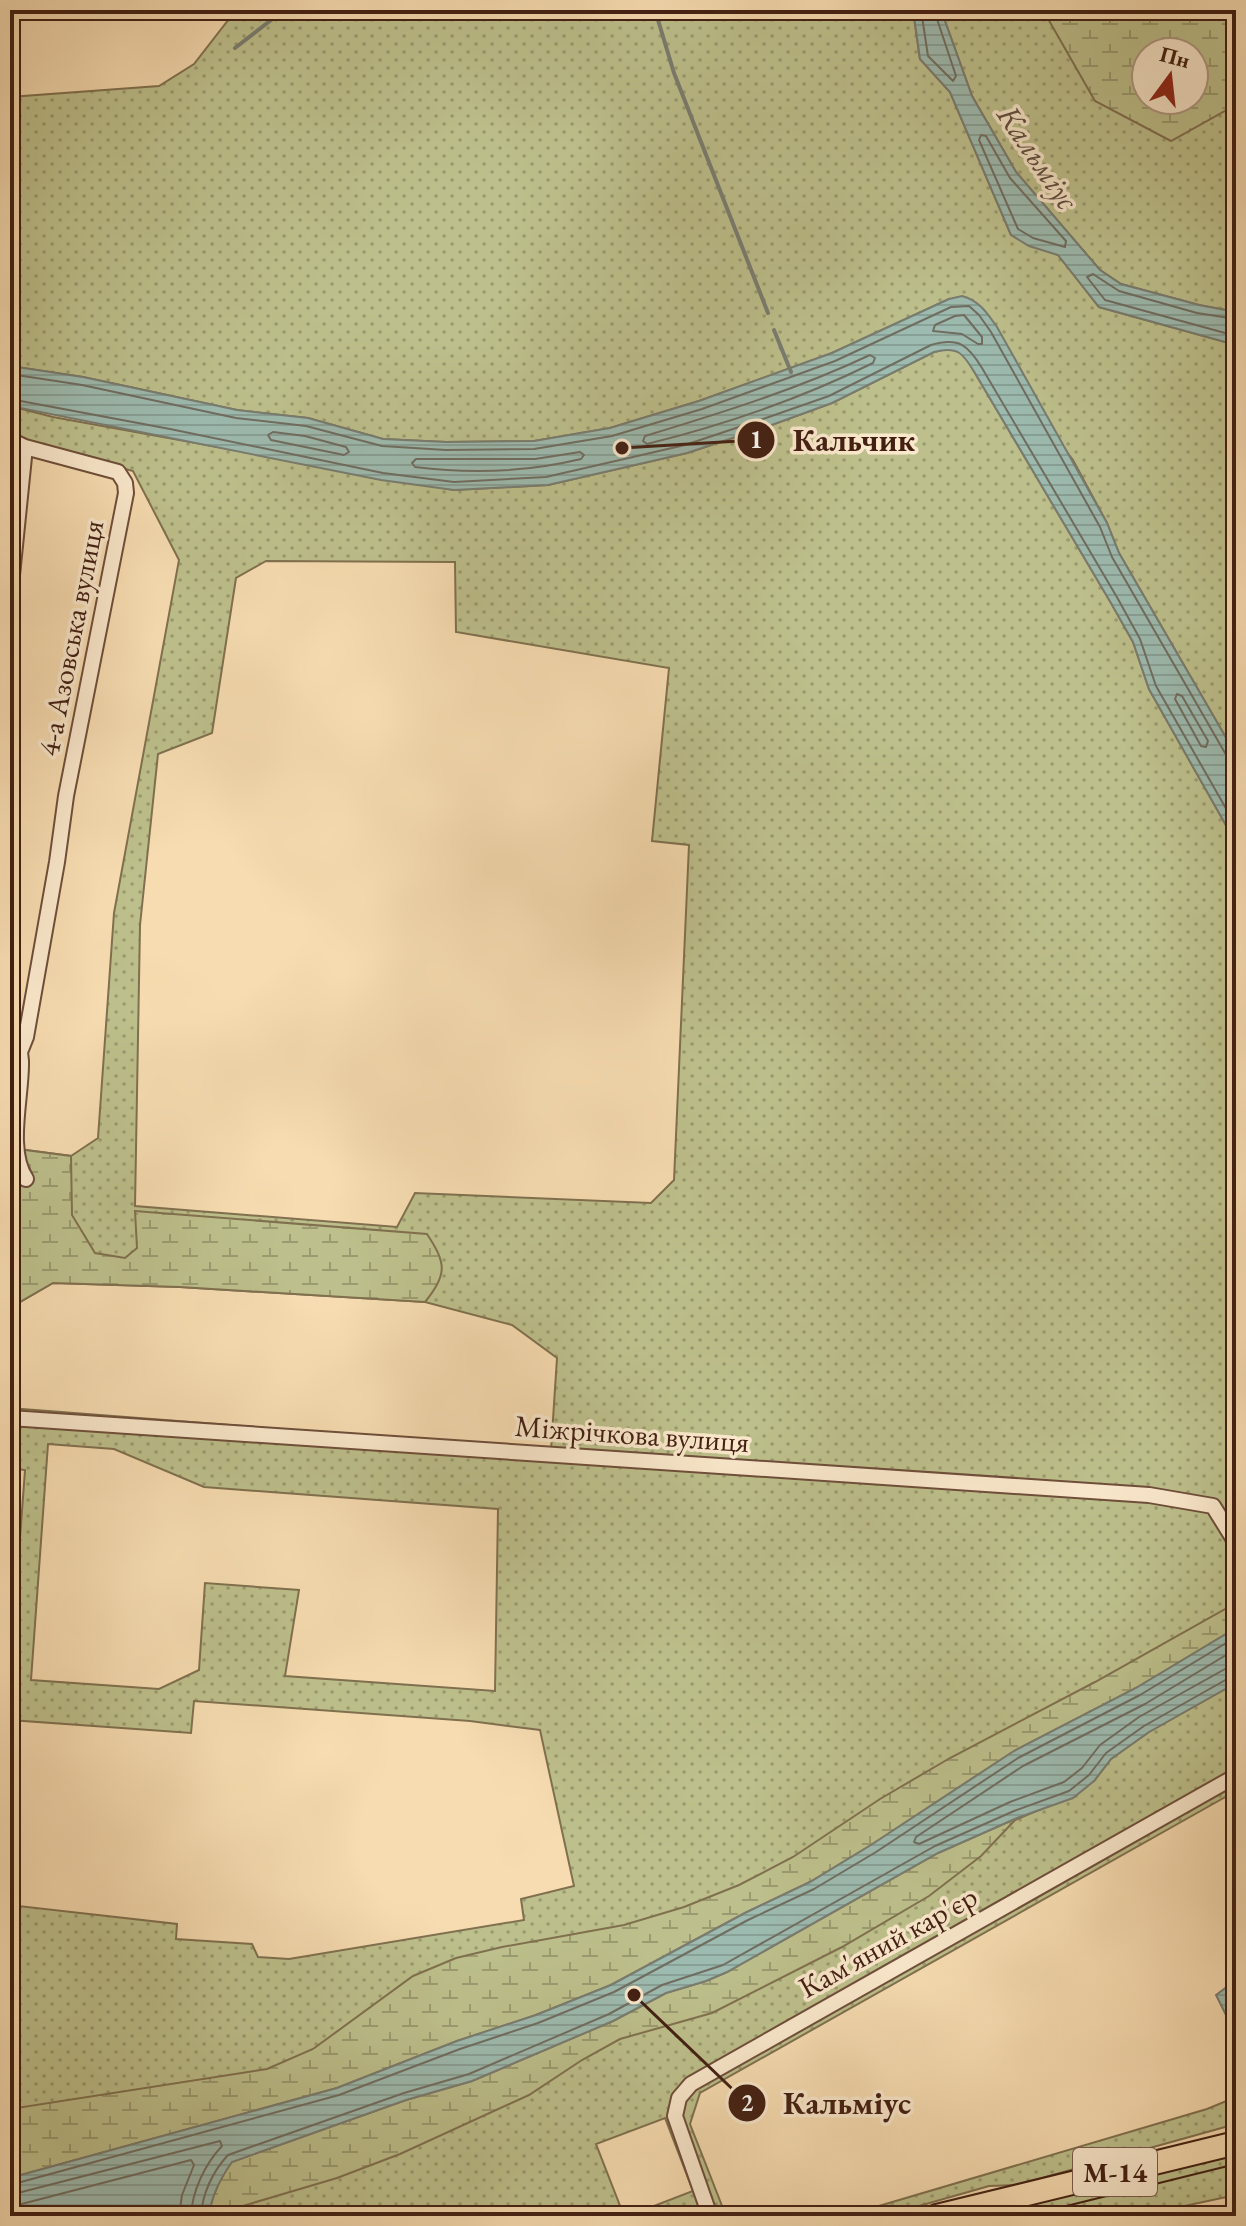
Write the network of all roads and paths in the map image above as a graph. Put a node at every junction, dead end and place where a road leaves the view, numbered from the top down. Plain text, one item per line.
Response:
1 (10, 440) edge
2 (25, 447) junction
3 (10, 595) edge
4 (15, 1052) edge
5 (26, 1179) dead end
6 (10, 1418) edge
7 (1232, 1528) edge
8 (1236, 1543) edge
9 (1236, 1776) edge
10 (1236, 2143) edge
11 (710, 2216) edge
12 (937, 2216) edge

1 - 2 street
2 - 3 street
2 - 4 street, 4-а Азовська вулиця
4 - 5 street, 4-а Азовська вулиця
6 - 7 street, Міжрічкова вулиця
7 - 8 street, Міжрічкова вулиця
9 - 11 street, Кам'яний кар'єр
10 - 12 highway, М-14

